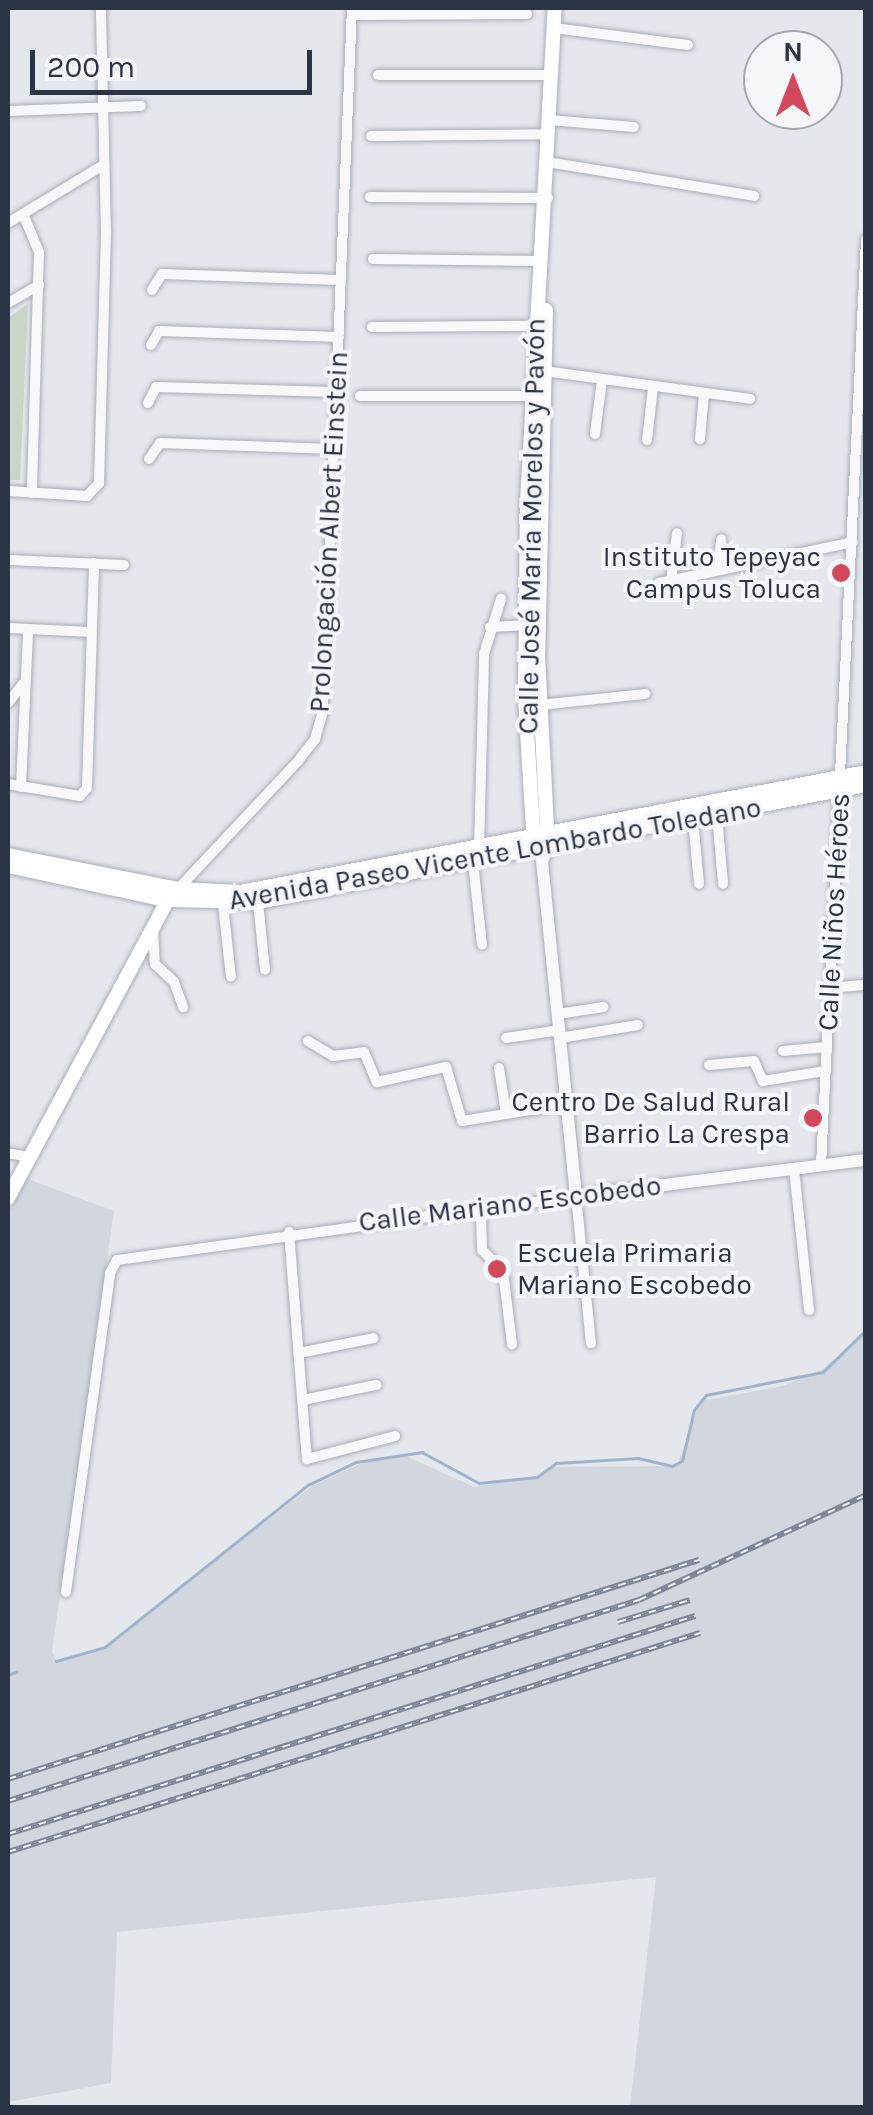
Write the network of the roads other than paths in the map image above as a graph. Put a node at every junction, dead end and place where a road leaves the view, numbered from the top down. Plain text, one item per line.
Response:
1 (101, 8) edge
2 (556, 8) edge
3 (352, 12) edge
4 (527, 14) dead end
5 (554, 28) junction
6 (688, 45) dead end
7 (378, 75) dead end
8 (552, 75) junction
9 (141, 106) dead end
10 (99, 107) junction
11 (8, 111) edge
12 (549, 127) junction
13 (634, 127) dead end
14 (371, 136) dead end
15 (547, 162) junction
16 (100, 167) junction
17 (546, 194) junction
18 (754, 196) dead end
19 (370, 197) dead end
20 (23, 214) junction
21 (8, 223) edge
22 (866, 240) edge
23 (373, 260) dead end
24 (540, 261) junction
25 (865, 269) edge
26 (341, 280) junction
27 (39, 285) junction
28 (152, 290) dead end
29 (8, 303) edge
30 (535, 326) junction
31 (372, 327) dead end
32 (339, 337) junction
33 (151, 345) dead end
34 (544, 371) junction
35 (602, 380) junction
36 (653, 387) junction
37 (336, 392) junction
38 (704, 394) junction
39 (360, 396) dead end
40 (532, 396) junction
41 (750, 399) dead end
42 (148, 402) dead end
43 (595, 434) dead end
44 (700, 439) dead end
45 (647, 440) dead end
46 (334, 449) junction
47 (148, 459) dead end
48 (8, 492) edge
49 (32, 493) junction
50 (677, 533) dead end
51 (722, 538) dead end
52 (853, 542) junction
53 (8, 560) edge
54 (94, 563) junction
55 (124, 565) dead end
56 (718, 570) junction
57 (501, 599) dead end
58 (525, 625) junction
59 (490, 627) junction
60 (8, 628) edge
61 (28, 630) junction
62 (91, 632) junction
63 (532, 656) junction
64 (24, 683) junction
65 (645, 694) dead end
66 (8, 703) edge
67 (540, 704) junction
68 (866, 772) edge
69 (840, 783) junction
70 (8, 784) edge
71 (866, 784) edge
72 (21, 787) junction
73 (717, 815) junction
74 (693, 820) junction
75 (541, 847) junction
76 (8, 856) edge
77 (476, 856) junction
78 (8, 866) edge
79 (699, 884) dead end
80 (722, 884) dead end
81 (178, 889) junction
82 (165, 900) junction
83 (258, 902) junction
84 (224, 906) junction
85 (153, 923) junction
86 (482, 945) dead end
87 (265, 970) dead end
88 (230, 977) dead end
89 (866, 984) edge
90 (829, 988) junction
91 (183, 1006) dead end
92 (603, 1007) dead end
93 (558, 1014) junction
94 (638, 1025) dead end
95 (560, 1034) junction
96 (506, 1038) dead end
97 (308, 1040) dead end
98 (826, 1047) junction
99 (783, 1051) dead end
100 (709, 1065) dead end
101 (498, 1068) dead end
102 (825, 1070) junction
103 (568, 1104) junction
104 (506, 1113) junction
105 (8, 1153) edge
106 (30, 1158) junction
107 (866, 1160) edge
108 (821, 1166) junction
109 (794, 1169) junction
110 (576, 1196) junction
111 (8, 1198) edge
112 (480, 1210) junction
113 (290, 1232) junction
114 (810, 1310) dead end
115 (374, 1338) dead end
116 (591, 1343) dead end
117 (512, 1344) dead end
118 (299, 1353) junction
119 (376, 1386) dead end
120 (303, 1400) junction
121 (394, 1436) dead end
122 (66, 1592) dead end

1 - 10 street
2 - 5 main road, Calle José María Morelos y Pavón
3 - 4 street
3 - 26 street, Prolongación Albert Einstein
5 - 6 street
5 - 8 main road, Calle José María Morelos y Pavón
7 - 8 street
8 - 12 main road, Calle José María Morelos y Pavón
9 - 10 street
10 - 11 street
10 - 16 street
12 - 13 street
12 - 14 street
12 - 15 main road, Calle José María Morelos y Pavón
15 - 17 main road, Calle José María Morelos y Pavón
15 - 18 street
16 - 20 street
16 - 49 street
17 - 19 street
17 - 24 main road, Calle José María Morelos y Pavón
17 - 34 main road, Calle José María Morelos y Pavón
20 - 21 street
20 - 27 street
22 - 25 street, Calle Niños Héroes
23 - 24 street
24 - 30 main road, Calle José María Morelos y Pavón
25 - 52 street, Calle Niños Héroes
26 - 28 street
26 - 32 street, Prolongación Albert Einstein
27 - 29 street
27 - 49 street
30 - 31 street
30 - 40 main road, Calle José María Morelos y Pavón
32 - 33 street
32 - 37 street, Prolongación Albert Einstein
34 - 35 street
34 - 63 main road, Calle José María Morelos y Pavón
35 - 36 street
35 - 43 street
36 - 38 street
36 - 45 street
37 - 42 street
37 - 46 street, Prolongación Albert Einstein
38 - 41 street
38 - 44 street
39 - 40 street
40 - 58 main road, Calle José María Morelos y Pavón
46 - 47 street
46 - 81 street, Prolongación Albert Einstein
48 - 49 street
50 - 56 street
51 - 56 street
52 - 56 street
52 - 69 street, Calle Niños Héroes
53 - 54 street
54 - 55 street
54 - 62 street
57 - 59 street
58 - 59 street
58 - 63 main road, Calle José María Morelos y Pavón
59 - 77 street
60 - 61 street
61 - 62 street
61 - 64 street
62 - 72 street
63 - 67 main road, Calle José María Morelos y Pavón
63 - 75 main road, Calle José María Morelos y Pavón
64 - 66 street
64 - 72 street
65 - 67 street
67 - 75 main road, Calle José María Morelos y Pavón
68 - 69 main road, Avenida Paseo Vicente Lombardo Toledano
69 - 71 main road, Avenida Paseo Vicente Lombardo Toledano
69 - 73 main road, Avenida Paseo Vicente Lombardo Toledano
69 - 75 main road, Avenida Paseo Vicente Lombardo Toledano
69 - 90 street, Calle Niños Héroes
70 - 72 street
73 - 74 main road, Avenida Paseo Vicente Lombardo Toledano
73 - 80 street
74 - 75 main road, Avenida Paseo Vicente Lombardo Toledano
74 - 79 street
75 - 77 main road, Avenida Paseo Vicente Lombardo Toledano
75 - 93 street, Calle José María Morelos y Pavón
76 - 81 main road, Avenida Paseo Vicente Lombardo Toledano
77 - 81 main road, Avenida Paseo Vicente Lombardo Toledano
77 - 83 main road, Avenida Paseo Vicente Lombardo Toledano
77 - 86 street
78 - 82 main road, Avenida Paseo Vicente Lombardo Toledano
81 - 82 main road, Prolongación Albert Einstein
82 - 84 main road, Avenida Paseo Vicente Lombardo Toledano
82 - 85 main road, Prolongación Albert Einstein
83 - 84 main road, Avenida Paseo Vicente Lombardo Toledano
83 - 87 street
84 - 88 street
85 - 91 street
85 - 106 main road, Prolongación Albert Einstein
89 - 90 street
90 - 98 street, Calle Niños Héroes
92 - 93 street
93 - 95 street, Calle José María Morelos y Pavón
94 - 95 street
95 - 96 street
95 - 103 street, Calle José María Morelos y Pavón
97 - 104 street
98 - 99 street
98 - 102 street, Calle Niños Héroes
100 - 102 street
101 - 104 street
102 - 108 street, Calle Niños Héroes
103 - 104 street
103 - 110 street, Calle José María Morelos y Pavón
105 - 106 street
106 - 111 main road, Prolongación Albert Einstein
107 - 108 street, Calle Mariano Escobedo
108 - 109 street, Calle Mariano Escobedo
109 - 110 street, Calle Mariano Escobedo
109 - 114 street
110 - 112 street, Calle Mariano Escobedo
110 - 116 street, Calle José María Morelos y Pavón
112 - 113 street, Calle Mariano Escobedo
112 - 117 street
113 - 118 street
113 - 122 street, Calle Mariano Escobedo
115 - 118 street
118 - 120 street
119 - 120 street
120 - 121 street

